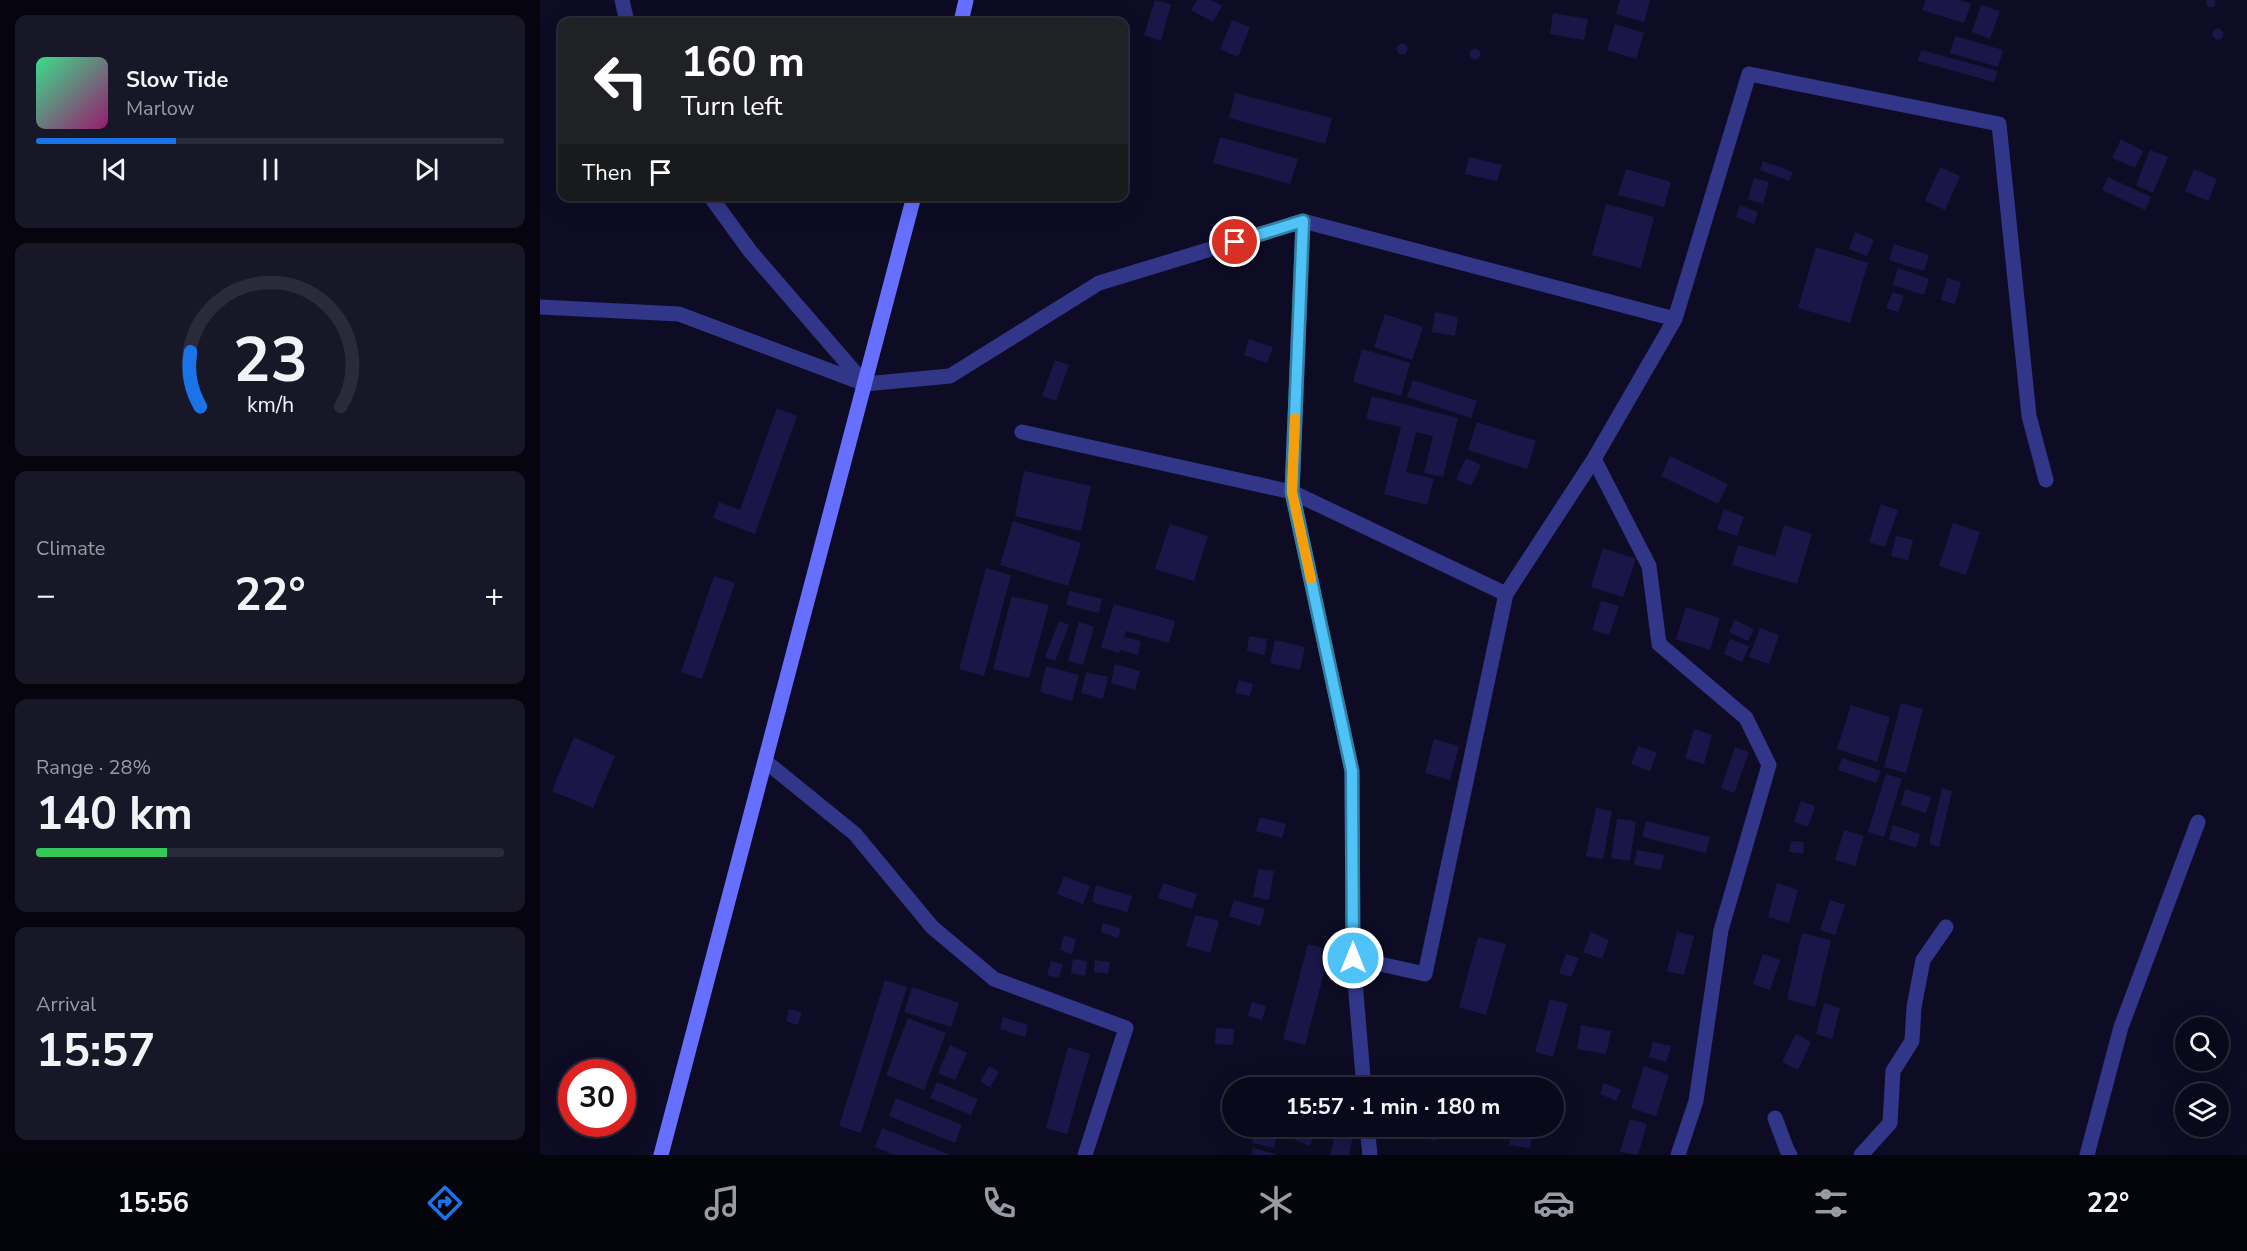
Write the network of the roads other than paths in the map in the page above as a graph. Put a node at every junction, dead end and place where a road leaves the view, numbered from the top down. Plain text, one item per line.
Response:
1 (622, 0) edge
2 (966, 0) edge
3 (626, 18) edge
4 (961, 18) edge
5 (714, 201) edge
6 (914, 201) edge
7 (1303, 221) junction
8 (540, 307) edge
9 (1675, 319) junction
10 (865, 384) junction
11 (1022, 432) dead end
12 (1594, 459) junction
13 (2046, 480) dead end
14 (1292, 492) junction
15 (1506, 594) junction
16 (765, 761) junction
17 (2198, 822) dead end
18 (1946, 927) dead end
19 (1353, 958) junction
20 (1363, 1077) edge
21 (1775, 1118) dead end
22 (1368, 1137) edge
23 (661, 1155) edge
24 (1085, 1155) edge
25 (1370, 1155) edge
26 (1678, 1155) edge
27 (1790, 1155) edge
28 (1861, 1155) edge
29 (2087, 1155) edge

1 - 3 street
2 - 4 main road
5 - 10 street
6 - 10 main road
7 - 9 street
7 - 10 street
7 - 14 street
8 - 10 street
9 - 12 street
9 - 13 street
10 - 16 main road
11 - 14 street
12 - 15 street
12 - 26 street
14 - 15 street
14 - 19 street
15 - 19 street
16 - 23 main road
16 - 24 street
17 - 29 street
18 - 28 street
19 - 20 street
21 - 27 street
22 - 25 street

